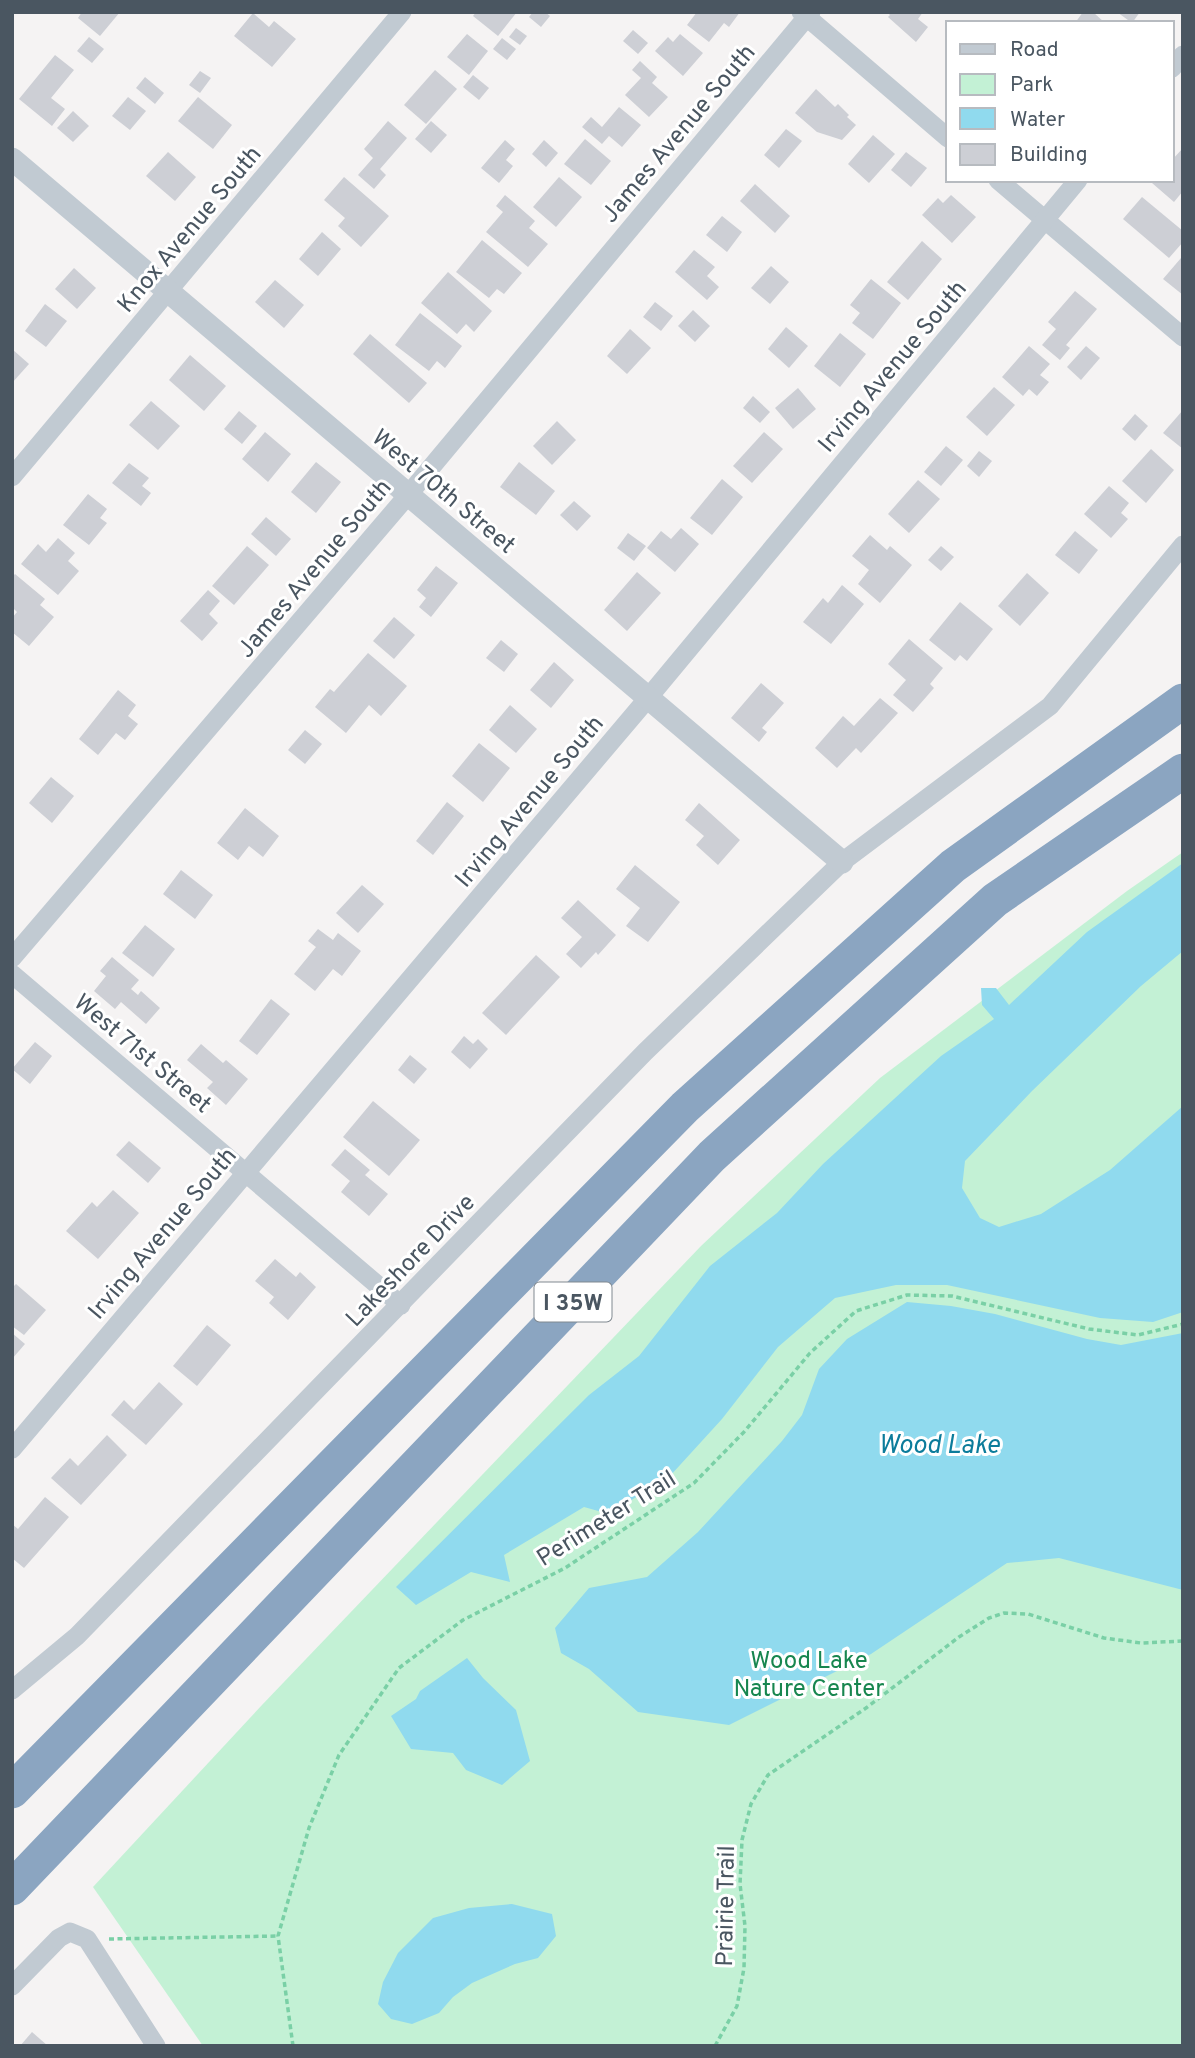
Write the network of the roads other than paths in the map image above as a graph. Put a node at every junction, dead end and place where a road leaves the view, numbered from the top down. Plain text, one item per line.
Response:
1 (402, 12) edge
2 (806, 14) edge
3 (946, 136) edge
4 (12, 159) edge
5 (1000, 182) edge
6 (1076, 182) edge
7 (1045, 220) junction
8 (169, 292) junction
9 (1183, 337) edge
10 (12, 477) edge
11 (408, 495) junction
12 (1183, 545) edge
13 (648, 698) junction
14 (1183, 701) edge
15 (1183, 771) edge
16 (842, 862) junction
17 (12, 958) edge
18 (12, 974) edge
19 (245, 1172) junction
20 (401, 1305) junction
21 (12, 1449) edge
22 (12, 1690) edge
23 (12, 1791) edge
24 (12, 1888) edge
25 (12, 1986) edge
26 (156, 2046) edge

1 - 8 street, Knox Avenue South
2 - 3 street
2 - 11 street, James Avenue South
4 - 8 street, West 70th Street
5 - 7 street
6 - 7 street, Irving Avenue South
7 - 9 street
7 - 13 street, Irving Avenue South
8 - 10 street, Knox Avenue South
8 - 11 street, West 70th Street
11 - 13 street, West 70th Street
11 - 17 street, James Avenue South
12 - 16 street, Lakeshore Drive
13 - 16 street, West 70th Street
13 - 19 street, Irving Avenue South
14 - 23 highway, I 35W
15 - 24 highway, I 35W
16 - 20 street, Lakeshore Drive
18 - 19 street, West 71st Street
19 - 20 street, West 71st Street
19 - 21 street, Irving Avenue South
20 - 22 street, Lakeshore Drive
25 - 26 street

